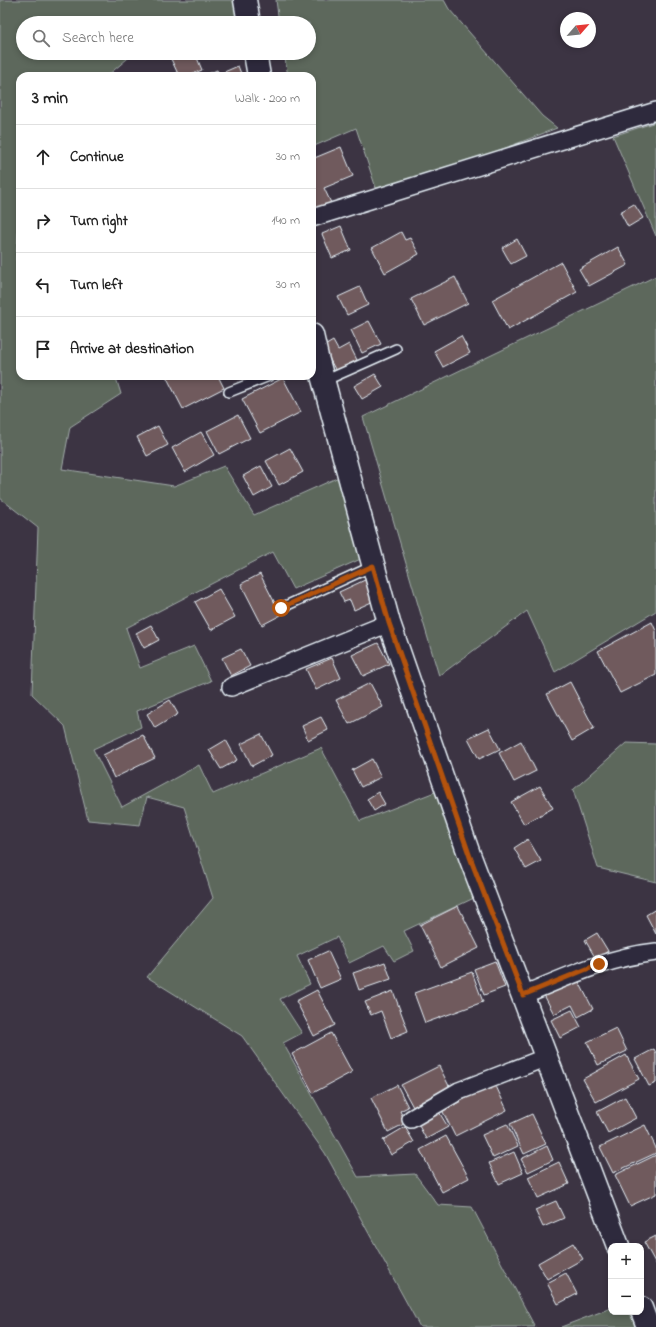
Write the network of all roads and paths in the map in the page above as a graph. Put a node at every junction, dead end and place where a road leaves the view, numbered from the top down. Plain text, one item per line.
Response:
1 (245, 0) edge
2 (248, 16) edge
3 (256, 60) edge
4 (258, 72) edge
5 (656, 110) edge
6 (316, 217) edge
7 (396, 349) dead end
8 (316, 363) edge
9 (259, 380) edge
10 (324, 381) junction
11 (229, 392) dead end
12 (373, 566) junction
13 (281, 608) dead end
14 (389, 623) junction
15 (231, 686) dead end
16 (656, 952) edge
17 (523, 995) junction
18 (547, 1057) junction
19 (411, 1120) dead end
20 (617, 1243) edge
21 (644, 1315) edge
22 (648, 1327) edge

1 - 2 street
3 - 4 street
5 - 6 street
7 - 10 lane
8 - 10 street
9 - 11 lane
10 - 12 street
12 - 13 lane
12 - 14 street
14 - 15 street
14 - 17 street
16 - 17 street
17 - 18 street
18 - 19 street
18 - 20 street
21 - 22 street

